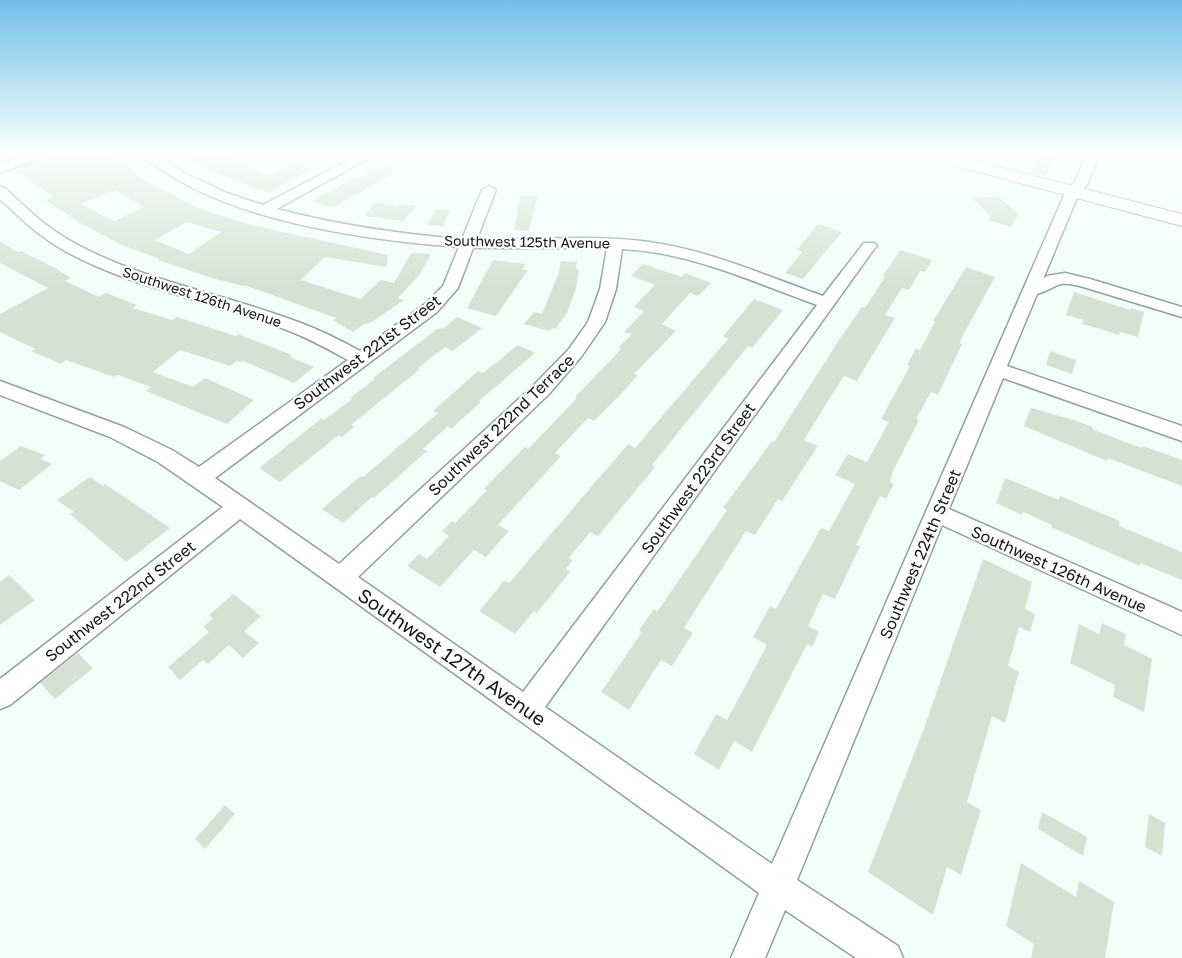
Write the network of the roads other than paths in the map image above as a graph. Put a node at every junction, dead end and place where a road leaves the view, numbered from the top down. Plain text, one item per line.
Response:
1 (6, 197) edge
2 (227, 197) edge
3 (290, 197) edge
4 (486, 197) edge
5 (1071, 197) edge
6 (1091, 197) edge
7 (265, 210) junction
8 (1182, 220) edge
9 (468, 243) junction
10 (615, 244) junction
11 (870, 246) dead end
12 (1030, 291) junction
13 (828, 303) junction
14 (1182, 312) edge
15 (361, 359) junction
16 (997, 369) junction
17 (0, 388) edge
18 (1182, 434) edge
19 (199, 478) junction
20 (240, 507) junction
21 (937, 513) junction
22 (341, 578) junction
23 (1182, 624) edge
24 (0, 696) edge
25 (526, 710) junction
26 (779, 886) junction
27 (748, 958) edge
28 (886, 958) edge

1 - 15 street, Southwest 126th Avenue
2 - 7 street, Southwest 125th Avenue
3 - 7 street
4 - 9 street, Southwest 221st Street
5 - 12 street, Southwest 224th Street
6 - 8 street
7 - 9 street, Southwest 125th Avenue
9 - 10 street, Southwest 125th Avenue
9 - 15 street, Southwest 221st Street
10 - 13 street, Southwest 125th Avenue
10 - 22 street, Southwest 222nd Terrace
11 - 13 street, Southwest 223rd Street
12 - 14 street
12 - 16 street, Southwest 224th Street
13 - 25 street, Southwest 223rd Street
15 - 19 street, Southwest 221st Street
16 - 18 street
16 - 21 street, Southwest 224th Street
17 - 19 street, Southwest 127th Avenue
19 - 20 street, Southwest 127th Avenue
20 - 22 street, Southwest 127th Avenue
20 - 24 street, Southwest 222nd Street
21 - 23 street, Southwest 126th Avenue
21 - 26 street, Southwest 224th Street
22 - 25 street, Southwest 127th Avenue
25 - 26 street, Southwest 127th Avenue
26 - 27 street, Southwest 224th Street
26 - 28 street, Southwest 127th Avenue

